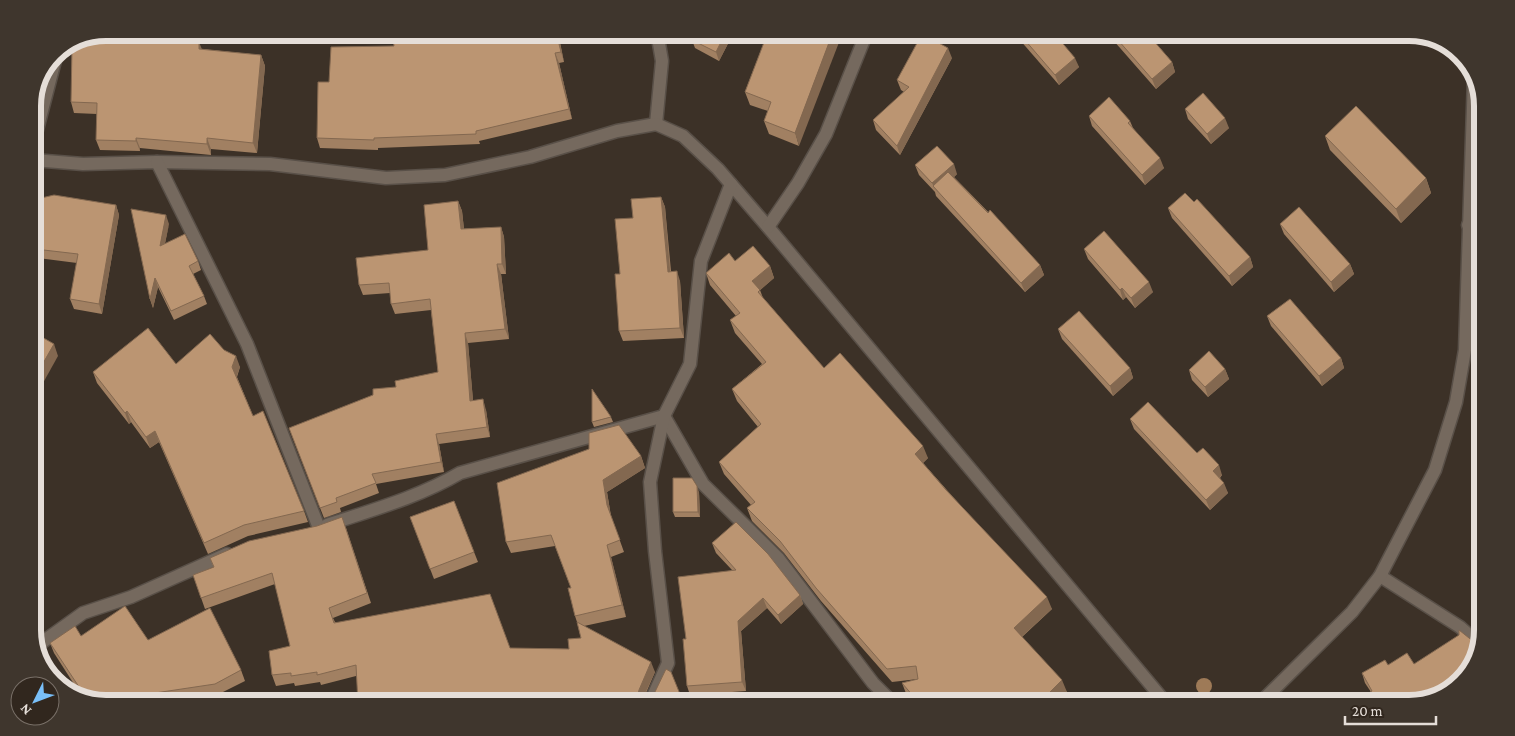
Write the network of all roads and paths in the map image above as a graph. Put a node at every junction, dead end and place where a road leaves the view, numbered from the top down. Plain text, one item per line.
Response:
1 (659, 41) edge
2 (863, 41) edge
3 (54, 69) edge
4 (1473, 99) edge
5 (41, 116) edge
6 (656, 124) junction
7 (41, 161) edge
8 (157, 162) junction
9 (731, 184) junction
10 (1468, 225) junction
11 (1474, 225) edge
12 (768, 227) junction
13 (664, 416) junction
14 (242, 547) edge
15 (1380, 576) junction
16 (1473, 638) edge
17 (43, 641) edge
18 (654, 695) edge
19 (884, 695) edge
20 (1158, 695) edge
21 (1269, 695) edge

1 - 6 street
2 - 12 street
3 - 5 street
4 - 10 street
6 - 8 street
6 - 9 street
7 - 8 street
8 - 13 street
9 - 12 street
9 - 13 street
10 - 11 street
10 - 15 street
12 - 20 street
13 - 18 street
13 - 19 street
14 - 17 street
15 - 16 street
15 - 21 street

